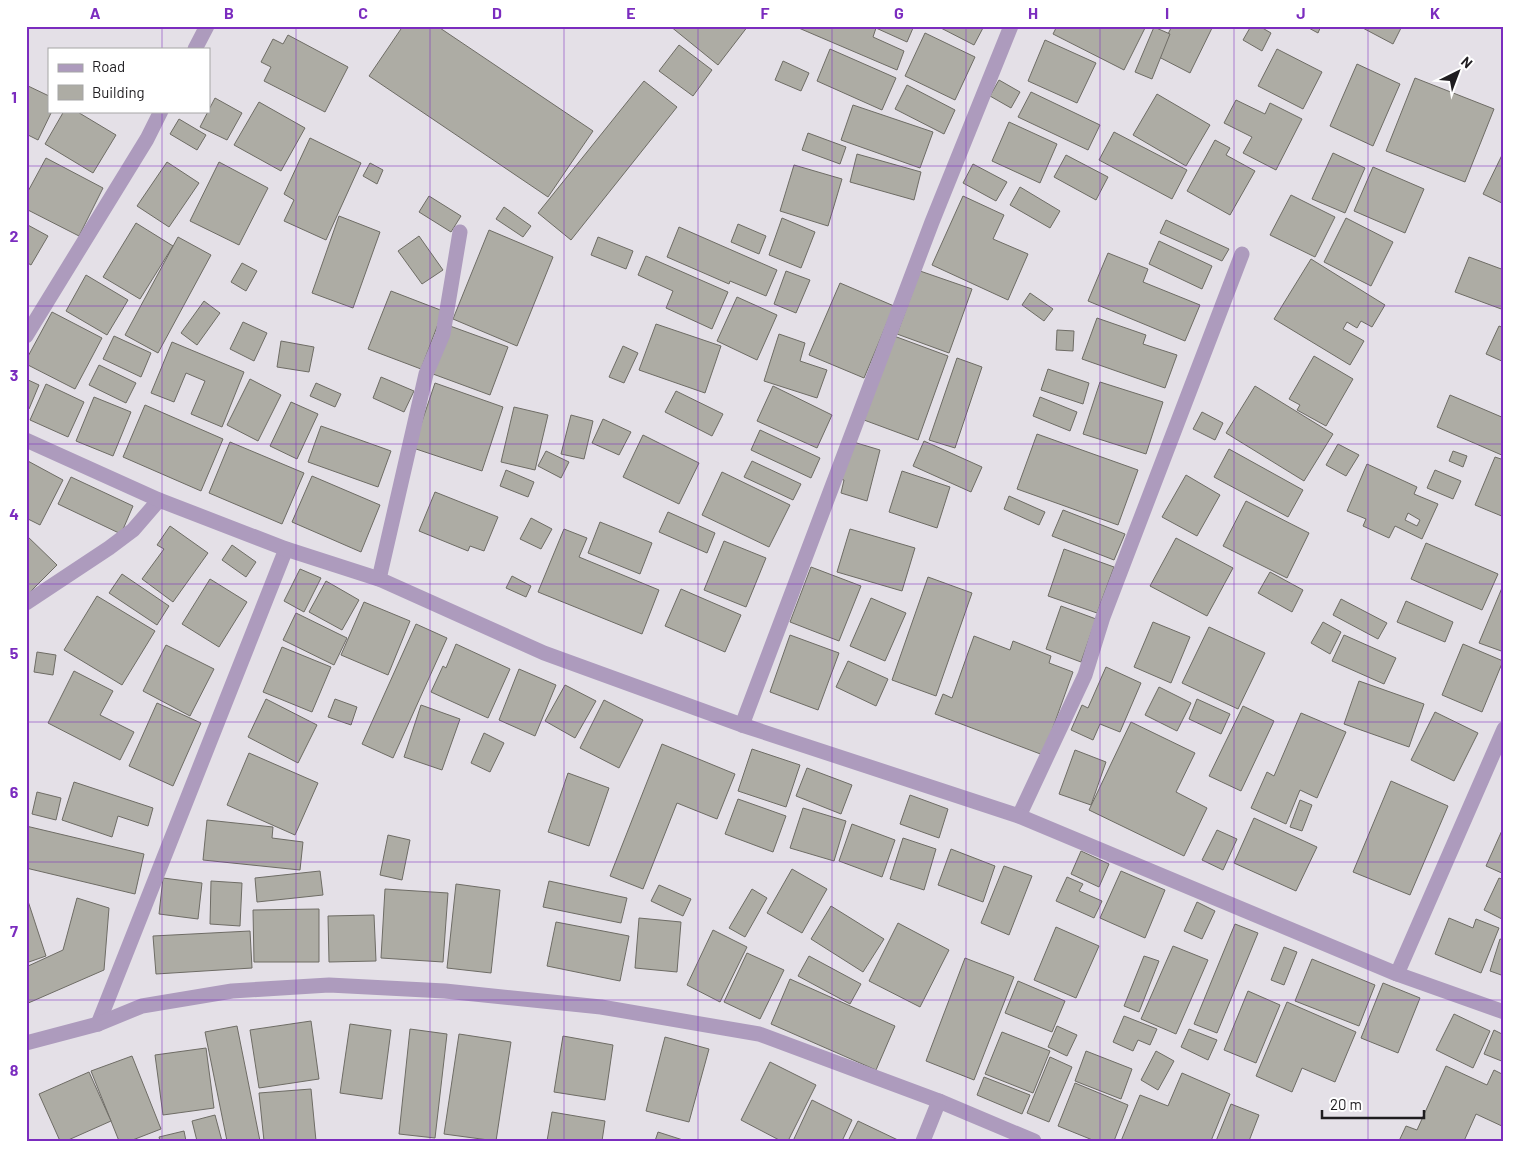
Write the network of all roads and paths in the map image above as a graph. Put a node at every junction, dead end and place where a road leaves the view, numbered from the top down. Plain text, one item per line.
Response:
1 (207, 26) edge
2 (1011, 26) edge
3 (196, 48) edge
4 (161, 112) edge
5 (460, 232) dead end
6 (1242, 254) dead end
7 (26, 336) edge
8 (26, 440) edge
9 (159, 500) junction
10 (286, 548) junction
11 (379, 579) junction
12 (26, 603) edge
13 (742, 725) junction
14 (1504, 729) edge
15 (1019, 816) junction
16 (1397, 974) junction
17 (1504, 1012) edge
18 (98, 1024) junction
19 (26, 1043) edge
20 (939, 1101) junction
21 (923, 1141) edge
22 (1034, 1141) edge

1 - 3 street
2 - 13 street
4 - 7 street
5 - 11 street
6 - 15 street
8 - 9 street
9 - 10 street
9 - 12 street
10 - 11 street
10 - 18 street
11 - 13 street
13 - 15 street
14 - 16 street
15 - 16 street
16 - 17 street
18 - 19 street
18 - 20 street
20 - 21 street
20 - 22 street

